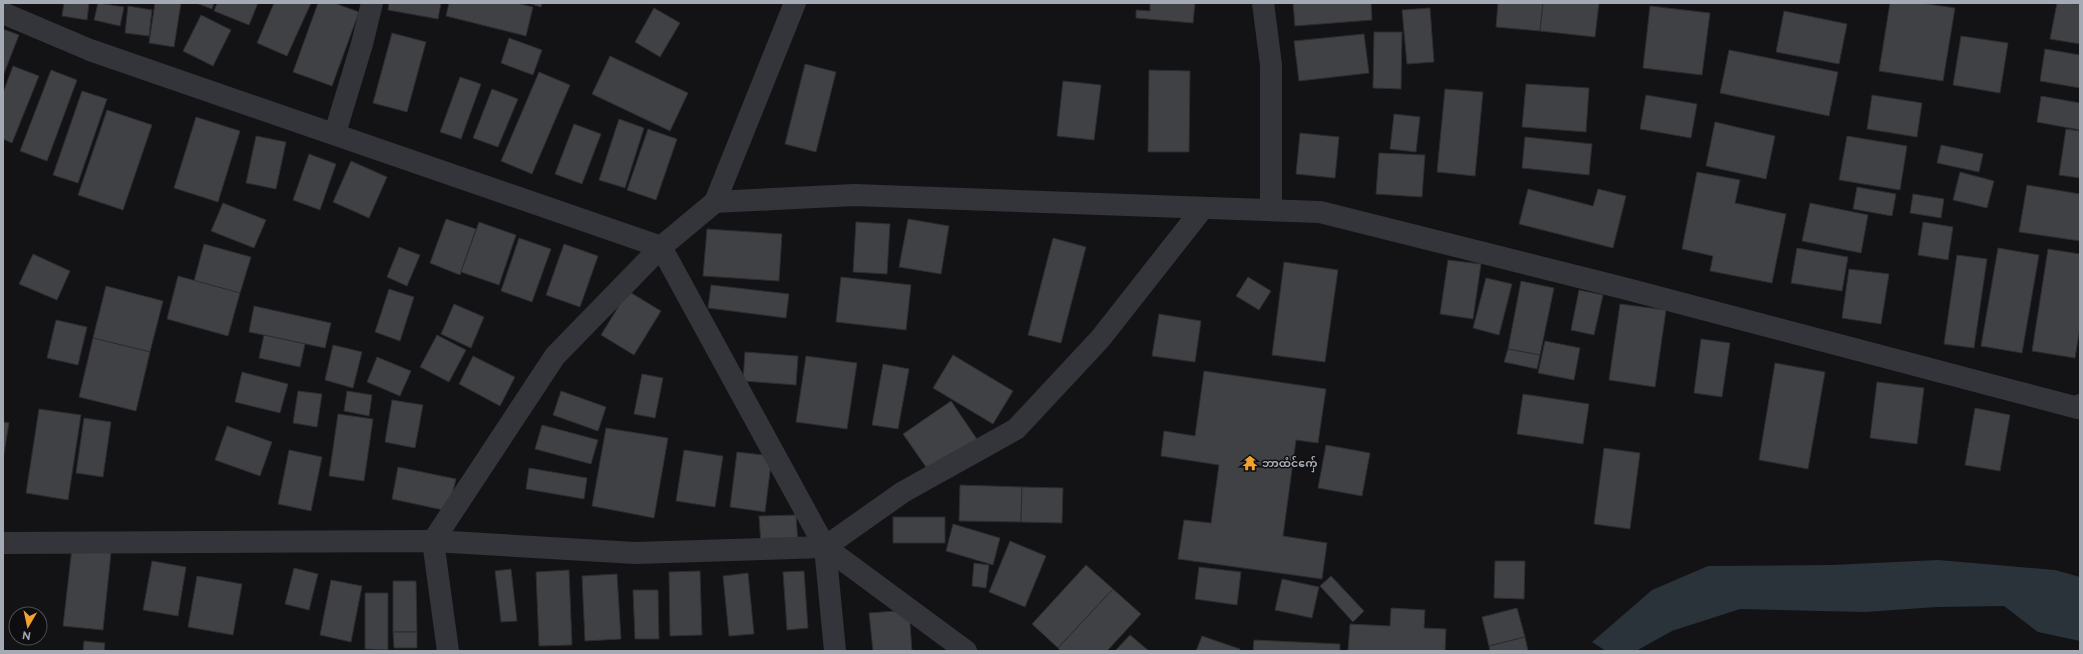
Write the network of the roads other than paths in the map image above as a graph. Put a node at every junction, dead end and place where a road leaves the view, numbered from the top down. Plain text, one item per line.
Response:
1 (372, 3) edge
2 (796, 3) edge
3 (1263, 3) edge
4 (3, 13) edge
5 (335, 133) junction
6 (715, 202) junction
7 (1203, 208) junction
8 (1271, 210) junction
9 (661, 247) junction
10 (2080, 405) edge
11 (433, 541) junction
12 (3, 543) edge
13 (825, 546) junction
14 (448, 651) edge
15 (835, 651) edge
16 (966, 651) edge

1 - 5 street
2 - 6 street
3 - 8 street
4 - 5 street
5 - 9 street
6 - 7 street
6 - 9 street
7 - 8 street
7 - 13 street
8 - 10 street
9 - 11 street
9 - 13 street
11 - 12 street
11 - 13 street
11 - 14 street
13 - 15 street
13 - 16 street

